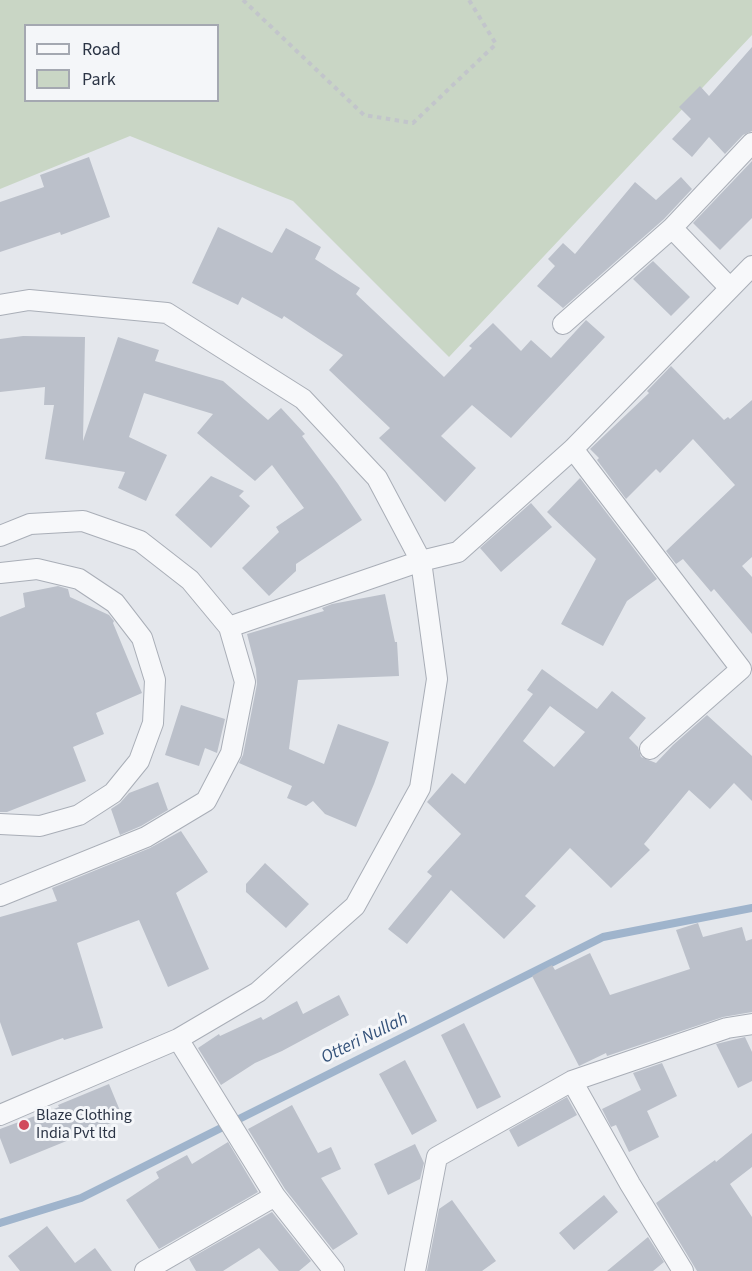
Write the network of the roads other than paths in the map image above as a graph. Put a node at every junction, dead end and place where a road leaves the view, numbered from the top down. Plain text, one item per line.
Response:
1 (752, 143) edge
2 (672, 228) junction
3 (752, 266) edge
4 (730, 288) junction
5 (0, 305) edge
6 (563, 324) dead end
7 (573, 449) junction
8 (0, 536) edge
9 (420, 561) junction
10 (0, 573) edge
11 (229, 627) junction
12 (746, 668) edge
13 (650, 749) dead end
14 (0, 824) edge
15 (0, 896) edge
16 (752, 1024) edge
17 (178, 1039) junction
18 (572, 1081) junction
19 (2, 1110) edge
20 (274, 1196) junction
21 (146, 1271) edge
22 (334, 1271) edge
23 (415, 1271) edge
24 (682, 1271) edge

1 - 2 street
2 - 4 street
2 - 6 street
3 - 4 street
4 - 7 street
5 - 9 street
7 - 9 street
7 - 12 street
8 - 11 street
9 - 11 street
9 - 17 street
10 - 14 street
11 - 15 street
12 - 13 street
16 - 18 street
17 - 19 street
17 - 20 street
18 - 23 street
18 - 24 street
20 - 21 street
20 - 22 street

